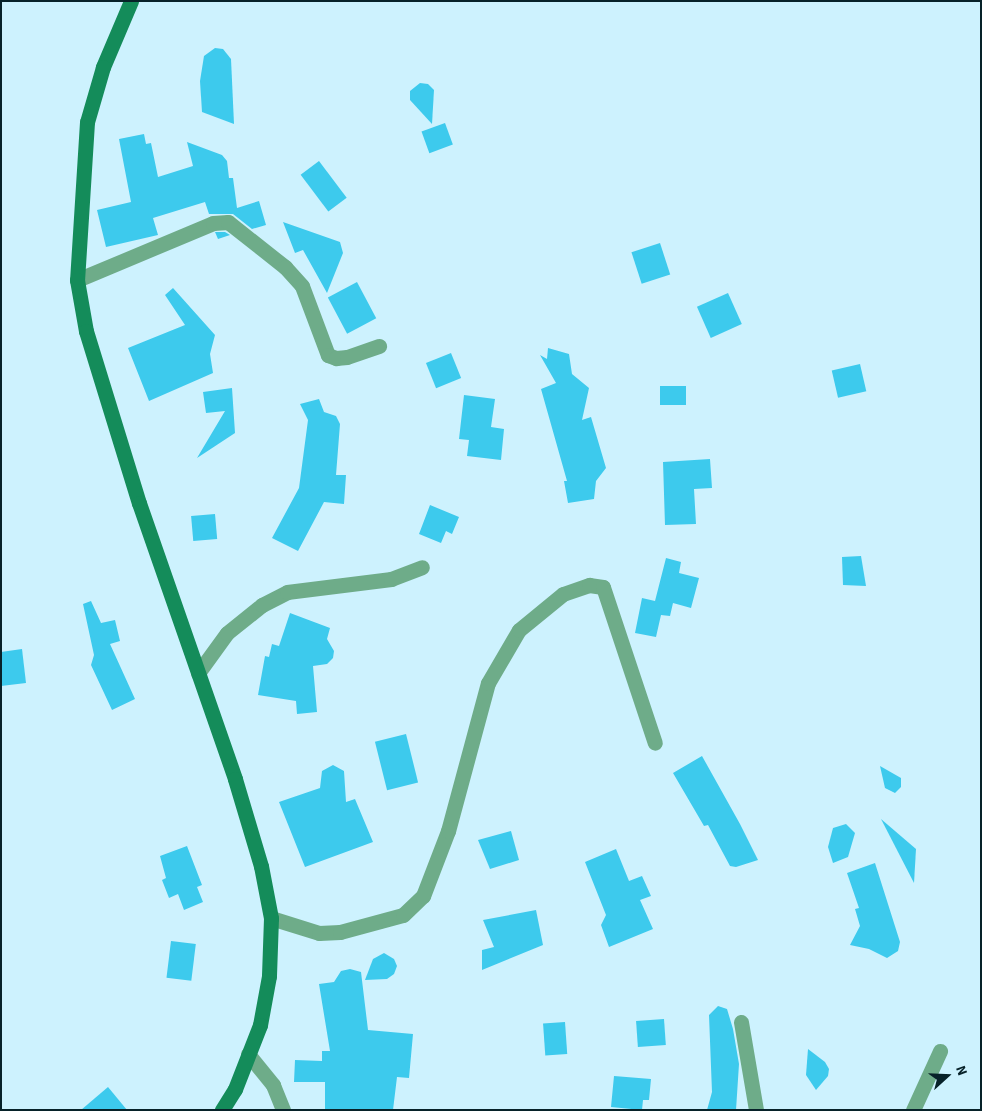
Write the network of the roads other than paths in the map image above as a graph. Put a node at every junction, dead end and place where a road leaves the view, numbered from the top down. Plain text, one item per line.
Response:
1 (131, 1) edge
2 (77, 280) junction
3 (379, 346) dead end
4 (422, 568) dead end
5 (198, 673) junction
6 (655, 743) dead end
7 (270, 918) junction
8 (741, 1022) dead end
9 (940, 1050) dead end
10 (248, 1054) junction
11 (222, 1110) edge
12 (283, 1110) edge
13 (756, 1110) edge
14 (912, 1110) edge

1 - 2 street
2 - 3 street
2 - 5 street
4 - 5 street
5 - 7 street
6 - 7 street
7 - 10 street
8 - 13 street
9 - 14 street
10 - 11 street
10 - 12 street

